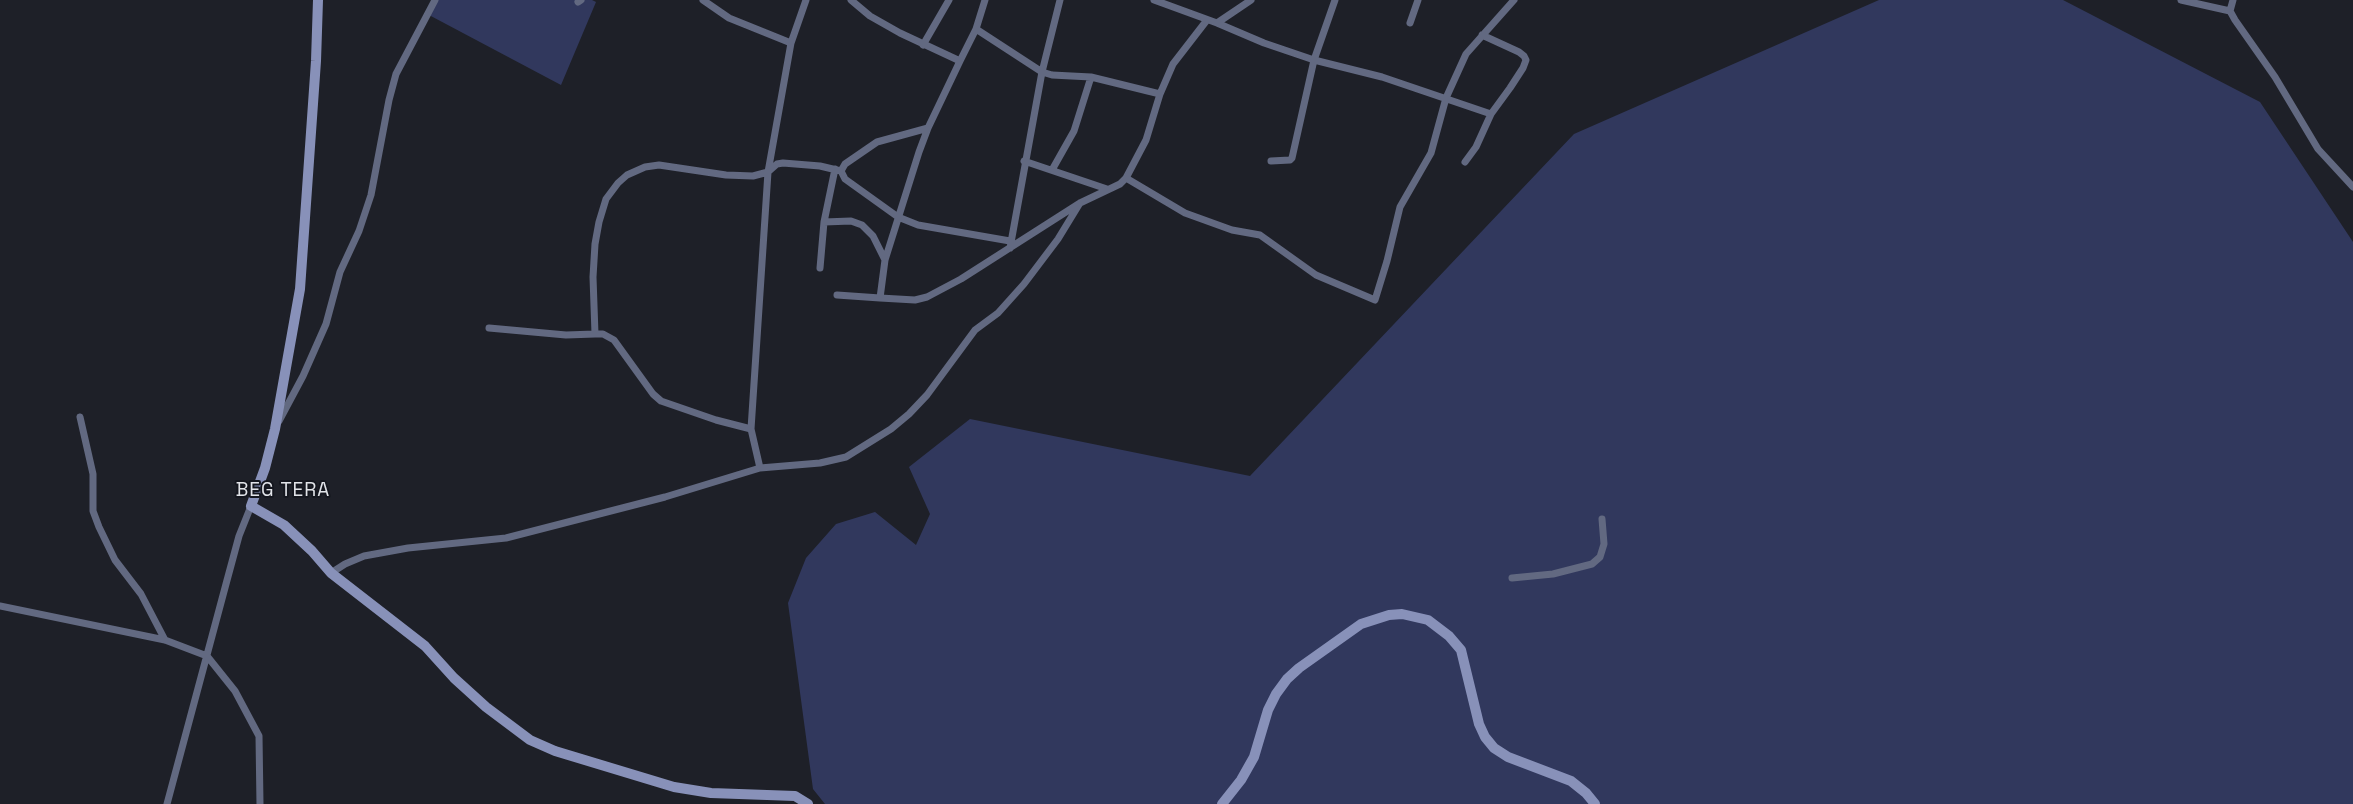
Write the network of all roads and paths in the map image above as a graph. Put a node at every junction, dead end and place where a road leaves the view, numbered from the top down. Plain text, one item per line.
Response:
1 (318, 0) edge
2 (435, 0) edge
3 (703, 0) edge
4 (806, 0) edge
5 (851, 0) edge
6 (949, 0) edge
7 (985, 0) edge
8 (1060, 0) edge
9 (1154, 0) edge
10 (1251, 0) edge
11 (1335, 0) edge
12 (1418, 0) edge
13 (1514, 0) edge
14 (2181, 0) edge
15 (2232, 2) edge
16 (2230, 12) junction
17 (1207, 20) junction
18 (1217, 23) junction
19 (1410, 23) dead end
20 (976, 29) junction
21 (1482, 35) junction
22 (791, 42) junction
23 (923, 45) junction
24 (1314, 60) junction
25 (960, 61) junction
26 (1042, 72) junction
27 (1091, 77) junction
28 (1160, 94) junction
29 (1446, 98) junction
30 (1491, 114) junction
31 (928, 128) junction
32 (1024, 161) junction
33 (1271, 161) dead end
34 (1465, 162) dead end
35 (838, 170) junction
36 (1052, 170) junction
37 (768, 172) junction
38 (1126, 178) junction
39 (2353, 187) edge
40 (1107, 189) junction
41 (1080, 203) junction
42 (898, 217) junction
43 (824, 222) junction
44 (1010, 245) junction
45 (885, 260) junction
46 (820, 268) dead end
47 (837, 295) dead end
48 (880, 298) junction
49 (488, 328) dead end
50 (595, 334) junction
51 (80, 417) dead end
52 (275, 429) junction
53 (751, 429) junction
54 (760, 468) junction
55 (251, 506) junction
56 (1602, 519) dead end
57 (332, 573) junction
58 (1512, 578) dead end
59 (0, 606) edge
60 (165, 640) junction
61 (206, 656) junction
62 (167, 804) edge
63 (260, 804) edge
64 (808, 804) edge
65 (1222, 804) edge
66 (1596, 804) edge

1 - 52 main road
2 - 52 street
3 - 22 street
4 - 22 street
5 - 23 street
6 - 23 street
7 - 20 street
8 - 26 street
9 - 17 street
10 - 18 street
11 - 24 street
12 - 19 street
13 - 21 street
14 - 16 street
15 - 16 street
16 - 39 street
17 - 18 street
17 - 28 street
18 - 24 street
20 - 25 street
20 - 26 street
21 - 29 street
21 - 30 street
22 - 37 street
23 - 25 street
24 - 29 street
24 - 33 street
25 - 31 street
26 - 27 street
26 - 32 street
27 - 28 street
27 - 36 street
28 - 38 street
29 - 30 street
29 - 38 street
30 - 34 street
31 - 35 street
31 - 42 street
32 - 36 street
32 - 44 street
35 - 37 street
35 - 42 street
35 - 43 street
36 - 40 street
37 - 50 street
37 - 53 street
38 - 40 street
40 - 41 street
41 - 44 street
41 - 54 street
42 - 44 street
42 - 45 street
43 - 45 street
43 - 46 street
44 - 48 street
45 - 48 street
47 - 48 street
49 - 50 street
50 - 53 street
51 - 60 street
52 - 55 main road
53 - 54 street
54 - 57 street
55 - 57 main road
55 - 61 street
56 - 58 street
57 - 64 main road
59 - 60 street
60 - 61 street
61 - 62 street
61 - 63 street
65 - 66 main road

